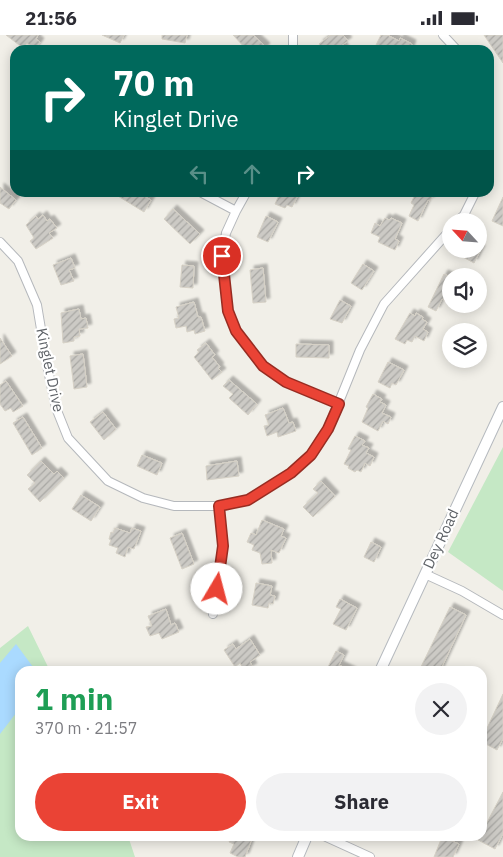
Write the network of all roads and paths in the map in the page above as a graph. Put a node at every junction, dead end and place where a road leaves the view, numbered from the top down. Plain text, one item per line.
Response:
1 (443, 35) edge
2 (452, 45) edge
3 (210, 197) edge
4 (244, 197) edge
5 (473, 197) edge
6 (236, 211) junction
7 (465, 213) edge
8 (442, 239) edge
9 (0, 242) edge
10 (339, 404) junction
11 (503, 407) edge
12 (219, 506) junction
13 (425, 574) junction
14 (213, 614) dead end
15 (503, 615) edge
16 (382, 666) edge
17 (305, 841) edge
18 (335, 841) edge
19 (298, 857) edge
20 (370, 857) edge

1 - 2 street
3 - 6 street
4 - 6 street
5 - 7 street
6 - 10 street
8 - 10 street, Kinglet Drive
9 - 12 street, Kinglet Drive
10 - 12 street, Kinglet Drive
11 - 13 main road, Dey Road
12 - 14 street
13 - 15 street
13 - 16 main road, Dey Road
17 - 19 main road
18 - 20 street

